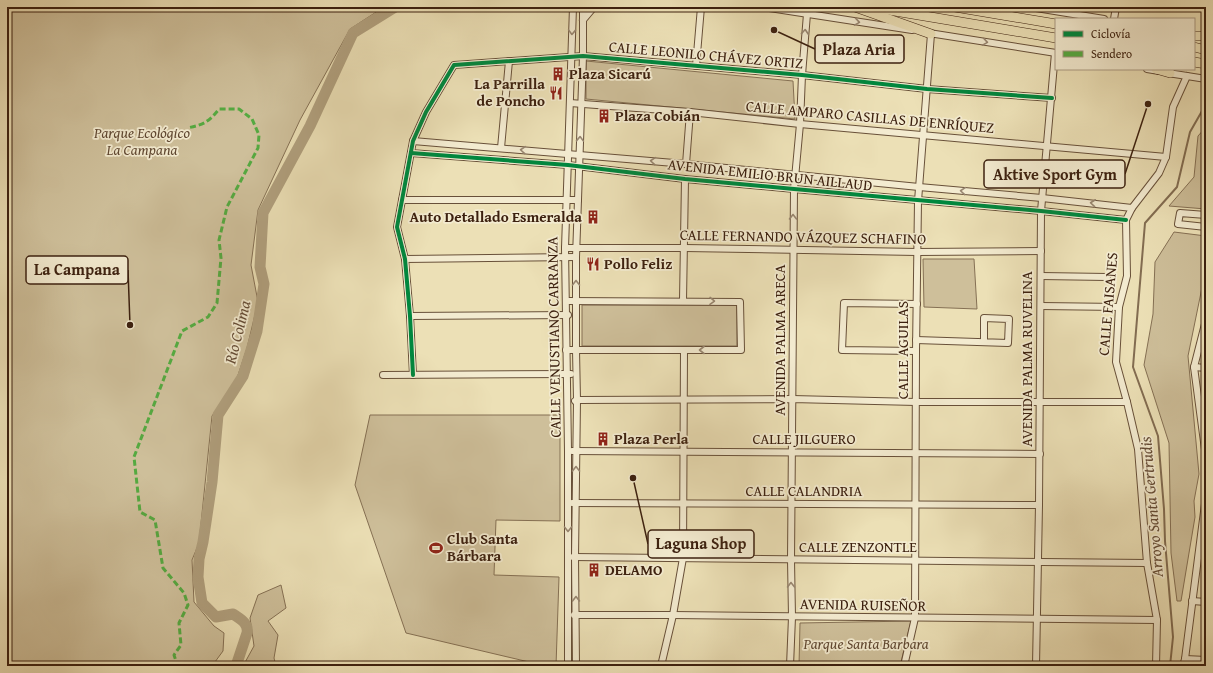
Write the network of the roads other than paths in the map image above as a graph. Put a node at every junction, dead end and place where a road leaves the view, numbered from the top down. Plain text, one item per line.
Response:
1 (572, 7) edge
2 (583, 7) edge
3 (594, 7) edge
4 (701, 7) edge
5 (763, 7) edge
6 (855, 7) edge
7 (871, 7) edge
8 (955, 7) edge
9 (1030, 7) edge
10 (1116, 7) edge
11 (807, 14) junction
12 (1098, 18) edge
13 (1114, 18) edge
14 (583, 20) junction
15 (1055, 24) edge
16 (931, 34) junction
17 (1055, 40) edge
18 (1195, 48) edge
19 (1206, 50) edge
20 (1055, 53) edge
21 (571, 56) junction
22 (583, 56) junction
23 (509, 61) junction
24 (1195, 62) edge
25 (1055, 64) edge
26 (1206, 64) edge
27 (696, 66) junction
28 (1152, 70) edge
29 (1160, 70) edge
30 (1170, 73) junction
31 (802, 75) junction
32 (1187, 76) junction
33 (1206, 79) edge
34 (927, 89) junction
35 (1052, 98) junction
36 (570, 103) junction
37 (581, 104) junction
38 (690, 112) junction
39 (800, 124) junction
40 (923, 135) junction
41 (413, 141) junction
42 (1047, 147) junction
43 (502, 148) junction
44 (411, 153) junction
45 (568, 153) junction
46 (579, 154) junction
47 (1166, 157) junction
48 (686, 164) junction
49 (568, 165) junction
50 (579, 166) junction
51 (795, 174) junction
52 (685, 179) junction
53 (919, 187) junction
54 (794, 189) junction
55 (1042, 198) junction
56 (402, 200) junction
57 (566, 200) junction
58 (578, 200) junction
59 (918, 201) junction
60 (1132, 208) junction
61 (1041, 211) junction
62 (1206, 216) edge
63 (1126, 220) junction
64 (1206, 227) edge
65 (565, 248) junction
66 (685, 248) junction
67 (576, 249) junction
68 (793, 250) junction
69 (1041, 251) junction
70 (917, 252) junction
71 (565, 257) junction
72 (576, 257) junction
73 (405, 259) junction
74 (1041, 276) junction
75 (1107, 277) dead end
76 (576, 300) junction
77 (566, 301) junction
78 (683, 301) junction
79 (917, 304) junction
80 (1041, 306) junction
81 (1119, 307) junction
82 (566, 315) junction
83 (576, 315) junction
84 (410, 316) junction
85 (1206, 320) edge
86 (916, 340) junction
87 (984, 342) junction
88 (566, 350) junction
89 (576, 350) junction
90 (684, 350) junction
91 (916, 352) junction
92 (1194, 367) junction
93 (1206, 368) edge
94 (567, 374) junction
95 (576, 374) junction
96 (383, 375) dead end
97 (413, 375) junction
98 (683, 399) junction
99 (577, 400) junction
100 (792, 400) junction
101 (916, 402) junction
102 (1040, 402) junction
103 (1127, 402) junction
104 (568, 404) junction
105 (1203, 409) edge
106 (568, 451) junction
107 (576, 451) junction
108 (683, 451) junction
109 (792, 452) junction
110 (916, 453) junction
111 (1040, 454) junction
112 (1206, 457) edge
113 (1206, 496) edge
114 (569, 503) junction
115 (576, 503) junction
116 (683, 504) junction
117 (792, 504) junction
118 (916, 504) junction
119 (1039, 505) junction
120 (1203, 542) edge
121 (568, 557) junction
122 (575, 557) junction
123 (683, 558) junction
124 (791, 560) junction
125 (916, 561) junction
126 (1038, 562) junction
127 (1147, 563) junction
128 (1192, 601) junction
129 (1206, 602) edge
130 (568, 615) junction
131 (576, 615) junction
132 (673, 615) junction
133 (792, 617) junction
134 (915, 618) junction
135 (1037, 619) junction
136 (1157, 620) junction
137 (1185, 659) junction
138 (1206, 660) edge
139 (568, 666) edge
140 (576, 666) edge
141 (661, 666) edge
142 (790, 666) edge
143 (904, 666) edge
144 (1036, 666) edge
145 (1156, 666) edge
146 (1183, 666) edge

1 -> 21 street, CALLE VENUSTIANO CARRANZA
2 - 14 street, CALLE VENUSTIANO CARRANZA
3 - 14 street
4 - 27 street
5 - 11 street
6 - 16 highway
7 - 17 highway
8 - 15 highway
9 - 12 street
10 - 13 street
11 -> 16 street
31 -> 11 street, AVENIDA PALMA ARECA
14 - 22 street, CALLE VENUSTIANO CARRANZA
16 -> 20 street
16 - 34 street, CALLE AGUILAS
18 - 19 highway
21 - 22 street, CALLE LEONILO CHÁVEZ ORTIZ
21 - 23 street, CALLE LEONILO CHÁVEZ ORTIZ
21 - 36 street, CALLE VENUSTIANO CARRANZA
22 - 27 street, CALLE LEONILO CHÁVEZ ORTIZ
22 - 37 street, CALLE VENUSTIANO CARRANZA
23 - 41 street, CALLE LEONILO CHÁVEZ ORTIZ
23 - 43 street
24 - 26 highway
25 - 35 street, AVENIDA PALMA RUVELINA
27 - 31 street, CALLE LEONILO CHÁVEZ ORTIZ
28 - 30 street
29 - 30 highway
30 - 32 street
31 - 34 street, CALLE LEONILO CHÁVEZ ORTIZ
31 - 39 street, AVENIDA PALMA ARECA
32 - 33 street
32 - 47 street, CALLE FAISANES
34 - 35 street, CALLE LEONILO CHÁVEZ ORTIZ
34 - 40 street, CALLE AGUILAS
35 - 42 street, AVENIDA PALMA RUVELINA
36 - 37 street, CALLE AMPARO CASILLAS DE ENRÍQUEZ
36 - 45 street, CALLE VENUSTIANO CARRANZA
37 - 38 street, CALLE AMPARO CASILLAS DE ENRÍQUEZ
46 -> 37 street, CALLE VENUSTIANO CARRANZA
38 - 39 street, CALLE AMPARO CASILLAS DE ENRÍQUEZ
38 - 48 street
39 - 40 street, CALLE AMPARO CASILLAS DE ENRÍQUEZ
39 - 51 street, AVENIDA PALMA ARECA
40 - 42 street, CALLE AMPARO CASILLAS DE ENRÍQUEZ
40 - 53 street, CALLE AGUILAS
41 - 43 street, AVENIDA EMILIO BRUN AILLAUD
41 - 44 street
42 - 47 street, CALLE AMPARO CASILLAS DE ENRÍQUEZ
42 - 55 street, AVENIDA PALMA RUVELINA
45 -> 43 street, AVENIDA EMILIO BRUN AILLAUD
44 - 49 street, AVENIDA EMILIO BRUN AILLAUD
44 - 56 street
45 - 46 street, AVENIDA EMILIO BRUN AILLAUD
45 - 49 street, CALLE VENUSTIANO CARRANZA
48 -> 46 street, AVENIDA EMILIO BRUN AILLAUD
46 - 50 street, CALLE VENUSTIANO CARRANZA
47 - 60 street, CALLE FAISANES
48 - 51 street, AVENIDA EMILIO BRUN AILLAUD
49 - 50 street, AVENIDA EMILIO BRUN AILLAUD
49 - 57 street, CALLE VENUSTIANO CARRANZA
50 - 52 street, AVENIDA EMILIO BRUN AILLAUD
50 - 58 street, CALLE VENUSTIANO CARRANZA
51 - 53 street, AVENIDA EMILIO BRUN AILLAUD
51 - 54 street, AVENIDA PALMA ARECA
52 - 54 street, AVENIDA EMILIO BRUN AILLAUD
52 - 66 street
55 -> 53 street, AVENIDA EMILIO BRUN AILLAUD
53 - 59 street, CALLE AGUILAS
54 - 59 street, AVENIDA EMILIO BRUN AILLAUD
68 -> 54 street, AVENIDA PALMA ARECA
60 -> 55 street, AVENIDA EMILIO BRUN AILLAUD
55 - 61 street, AVENIDA PALMA RUVELINA
56 - 57 street
56 - 73 street
57 - 58 street
57 - 65 street, CALLE VENUSTIANO CARRANZA
58 - 67 street, CALLE VENUSTIANO CARRANZA
59 - 61 street, AVENIDA EMILIO BRUN AILLAUD
59 - 70 street, CALLE AGUILAS
60 - 63 street, CALLE FAISANES
61 - 63 street, AVENIDA EMILIO BRUN AILLAUD
61 - 69 street, AVENIDA PALMA RUVELINA
62 - 64 street
63 - 81 street, CALLE FAISANES
65 - 67 street, CALLE FERNANDO VÁZQUEZ SCHAFINO
65 - 71 street, CALLE VENUSTIANO CARRANZA
66 - 67 street, CALLE FERNANDO VÁZQUEZ SCHAFINO
66 - 68 street, CALLE FERNANDO VÁZQUEZ SCHAFINO
66 - 78 street
67 - 72 street, CALLE VENUSTIANO CARRANZA
68 - 70 street, CALLE FERNANDO VÁZQUEZ SCHAFINO
68 - 100 street, AVENIDA PALMA ARECA
69 - 70 street, CALLE FERNANDO VÁZQUEZ SCHAFINO
69 - 74 street, AVENIDA PALMA RUVELINA
70 - 79 street, CALLE AGUILAS
71 - 72 street
71 - 73 street
71 - 77 street, CALLE VENUSTIANO CARRANZA
76 -> 72 street, CALLE VENUSTIANO CARRANZA
73 - 84 street
74 - 75 street
74 - 80 street, AVENIDA PALMA RUVELINA
76 - 77 street
76 - 78 street
76 - 83 street, CALLE VENUSTIANO CARRANZA
77 - 82 street, CALLE VENUSTIANO CARRANZA
78 -> 90 street
79 - 86 street, CALLE AGUILAS
79 - 91 street
80 - 81 street
80 - 102 street, AVENIDA PALMA RUVELINA
81 - 103 street, CALLE FAISANES
82 - 83 street
82 - 84 street
82 - 88 street, CALLE VENUSTIANO CARRANZA
83 - 89 street, CALLE VENUSTIANO CARRANZA
84 - 97 street
85 - 92 street
86 - 87 street
86 - 91 street, CALLE AGUILAS
87 - 87 street
88 - 89 street
88 - 94 street, CALLE VENUSTIANO CARRANZA
89 - 90 street
89 - 95 street, CALLE VENUSTIANO CARRANZA
90 - 98 street
91 - 101 street, CALLE AGUILAS
92 - 93 street
92 - 105 street
94 - 95 street
94 - 97 street
94 - 104 street, CALLE VENUSTIANO CARRANZA
95 - 99 street, CALLE VENUSTIANO CARRANZA
96 - 97 street
98 - 99 street
98 - 100 street
98 - 108 street
99 - 104 street
99 - 107 street, CALLE VENUSTIANO CARRANZA
100 - 101 street
100 - 109 street, AVENIDA PALMA ARECA
101 - 102 street
101 - 110 street, CALLE AGUILAS
102 - 103 street
102 - 111 street, AVENIDA PALMA RUVELINA
103 - 127 street, CALLE FAISANES
104 - 106 street, CALLE VENUSTIANO CARRANZA
105 - 112 street
106 - 107 street, CALLE JILGUERO
106 - 114 street, CALLE VENUSTIANO CARRANZA
107 - 108 street, CALLE JILGUERO
115 -> 107 street, CALLE VENUSTIANO CARRANZA
108 - 109 street, CALLE JILGUERO
108 - 116 street
109 - 110 street, CALLE JILGUERO
109 - 117 street, AVENIDA PALMA ARECA
110 - 111 street, CALLE JILGUERO
110 - 118 street, CALLE AGUILAS
111 - 119 street, AVENIDA PALMA RUVELINA
113 - 120 street
114 - 115 street, CALLE CALANDRIA
114 -> 121 street, CALLE VENUSTIANO CARRANZA
115 - 116 street, CALLE CALANDRIA
115 - 122 street, CALLE VENUSTIANO CARRANZA
116 - 117 street, CALLE CALANDRIA
116 - 123 street
117 - 118 street, CALLE CALANDRIA
117 - 124 street, AVENIDA PALMA ARECA
118 - 119 street, CALLE CALANDRIA
118 - 125 street, CALLE AGUILAS
119 - 126 street, AVENIDA PALMA RUVELINA
120 - 128 street
121 - 122 street, CALLE ZENZONTLE
121 - 130 street, CALLE VENUSTIANO CARRANZA
122 - 123 street, CALLE ZENZONTLE
131 -> 122 street, CALLE VENUSTIANO CARRANZA
123 - 124 street, CALLE ZENZONTLE
123 - 132 street
124 - 125 street, CALLE ZENZONTLE
133 -> 124 street, AVENIDA PALMA ARECA
125 - 126 street, CALLE ZENZONTLE
125 - 134 street, CALLE AGUILAS
126 - 127 street, CALLE ZENZONTLE
126 - 135 street, AVENIDA PALMA RUVELINA
127 - 136 street, CALLE FAISANES
128 - 129 street
128 - 137 street
130 - 131 street, AVENIDA RUISEÑOR
130 - 139 street, CALLE VENUSTIANO CARRANZA
131 - 132 street, AVENIDA RUISEÑOR
131 - 140 street, CALLE VENUSTIANO CARRANZA
132 - 133 street, AVENIDA RUISEÑOR
132 - 141 street
133 - 134 street, AVENIDA RUISEÑOR
133 - 142 street, AVENIDA PALMA ARECA
134 - 135 street, AVENIDA RUISEÑOR
134 - 143 street, CALLE AGUILAS
135 - 136 street, AVENIDA RUISEÑOR
135 - 144 street, AVENIDA PALMA RUVELINA
136 - 145 street, CALLE FAISANES
137 - 138 street
137 - 146 street

